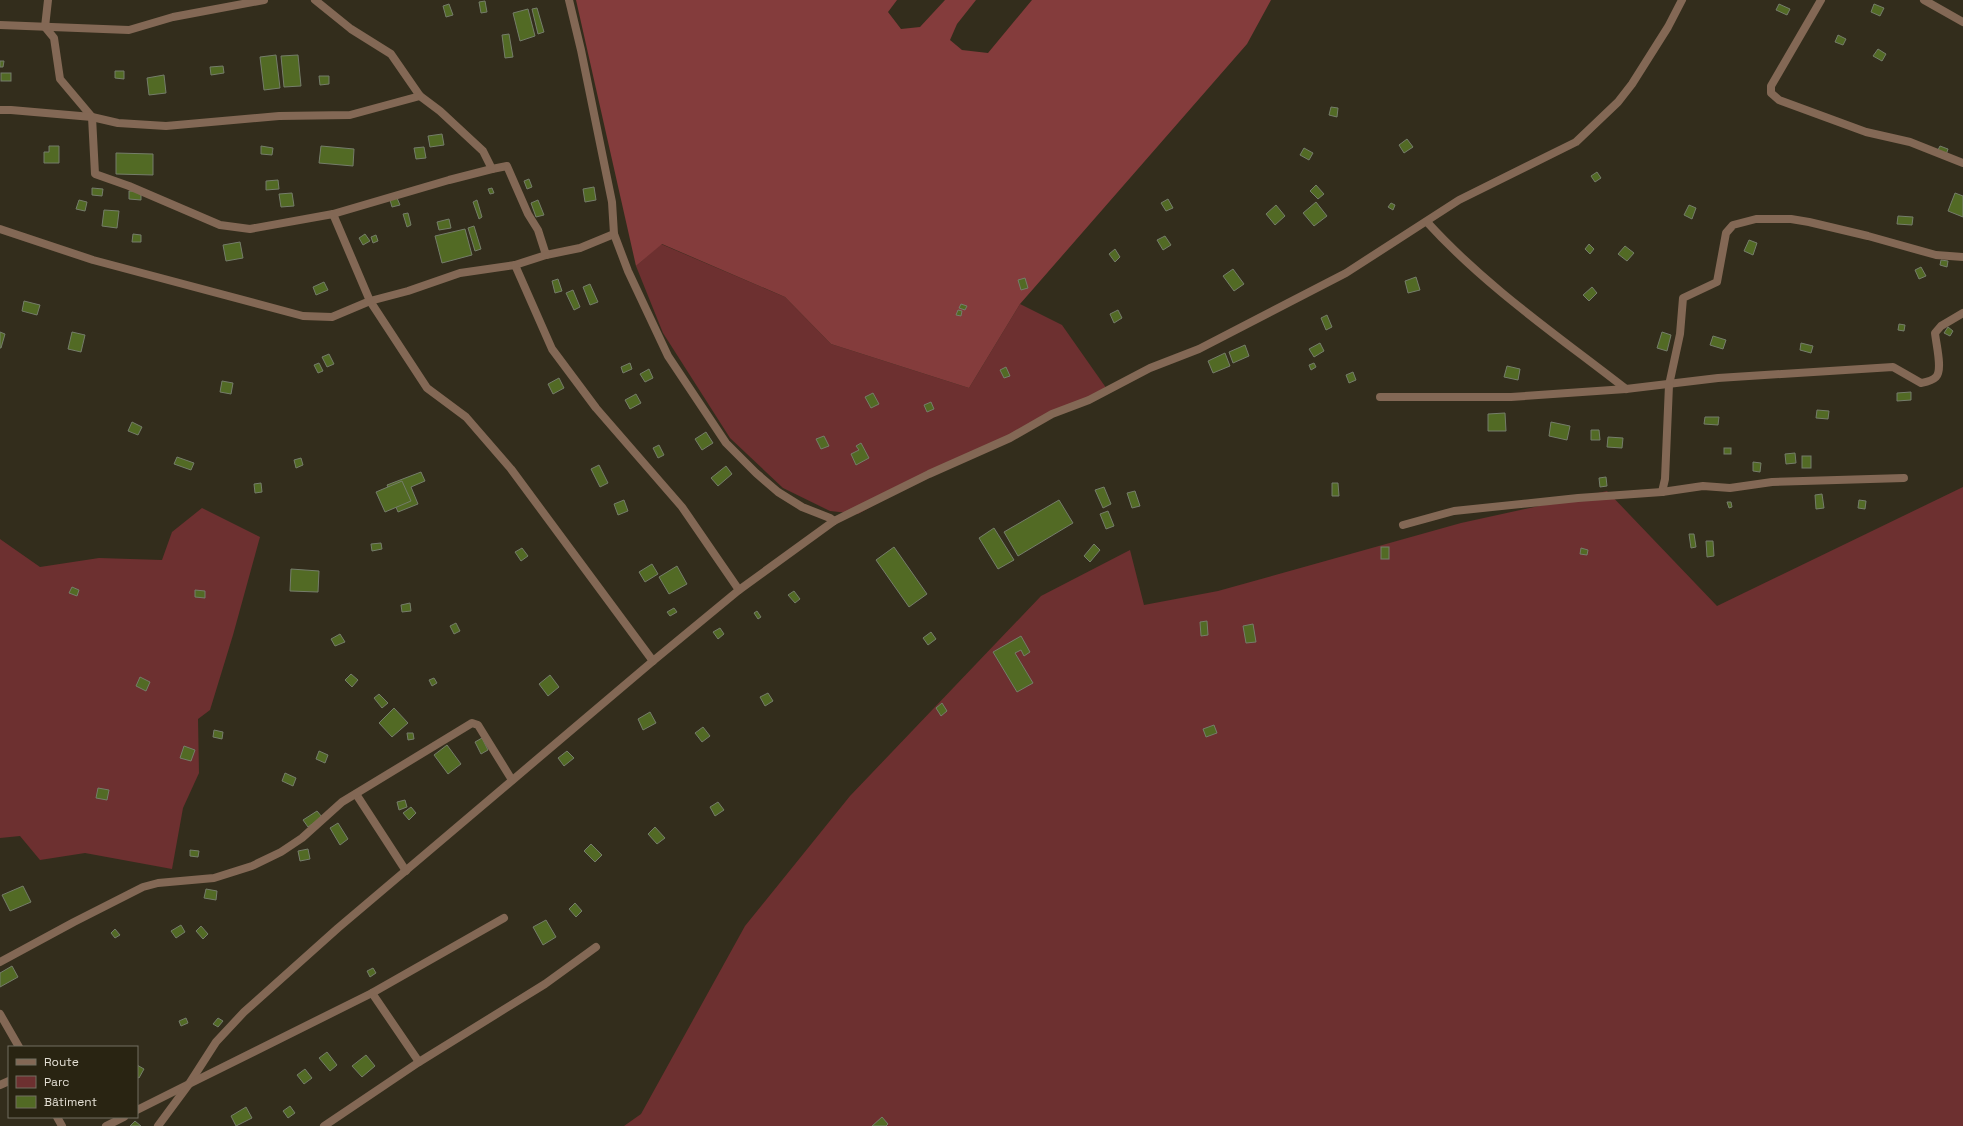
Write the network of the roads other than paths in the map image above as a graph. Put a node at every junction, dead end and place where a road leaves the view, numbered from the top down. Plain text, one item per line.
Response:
1 (48, 0) edge
2 (264, 0) edge
3 (315, 0) edge
4 (569, 0) edge
5 (1682, 0) edge
6 (1821, 0) edge
7 (1924, 0) edge
8 (1963, 22) edge
9 (0, 25) edge
10 (45, 27) junction
11 (420, 96) junction
12 (0, 110) edge
13 (92, 117) junction
14 (1963, 163) edge
15 (492, 169) junction
16 (333, 214) junction
17 (1427, 222) junction
18 (0, 229) edge
19 (614, 234) junction
20 (546, 255) junction
21 (1963, 257) edge
22 (515, 265) junction
23 (370, 301) junction
24 (1963, 313) edge
25 (1669, 385) junction
26 (1626, 389) junction
27 (1380, 397) dead end
28 (1904, 478) dead end
29 (1662, 492) junction
30 (834, 521) junction
31 (1403, 525) dead end
32 (739, 590) junction
33 (653, 661) junction
34 (512, 780) junction
35 (356, 794) junction
36 (406, 871) junction
37 (504, 918) dead end
38 (596, 946) dead end
39 (0, 962) edge
40 (372, 993) junction
41 (0, 1014) edge
42 (18, 1046) edge
43 (419, 1062) junction
44 (190, 1084) junction
45 (138, 1110) edge
46 (122, 1118) edge
47 (106, 1126) edge
48 (158, 1126) edge
49 (324, 1126) edge

1 - 10 street
2 - 10 street
3 - 11 street
4 - 19 street
5 - 17 street
6 - 14 street
7 - 8 street
9 - 10 street
10 - 13 street
11 - 13 street
11 - 15 street
12 - 13 street
13 - 16 street
15 - 16 street
15 - 20 street
16 - 23 street
17 - 26 street
17 - 30 street
18 - 23 street
19 - 20 street
19 - 30 street
20 - 22 street
21 - 25 street
22 - 23 street
22 - 32 street
23 - 33 street
24 - 25 street
25 - 26 street
25 - 29 street
26 - 27 street
28 - 29 street
29 - 31 street
30 - 32 street
32 - 33 street
33 - 34 street
34 - 35 street
34 - 36 street
35 - 36 street
35 - 39 street
36 - 44 street
37 - 40 street
38 - 43 street
40 - 43 street
40 - 44 street
41 - 42 street
43 - 49 street
44 - 45 street
44 - 48 street
46 - 47 street

